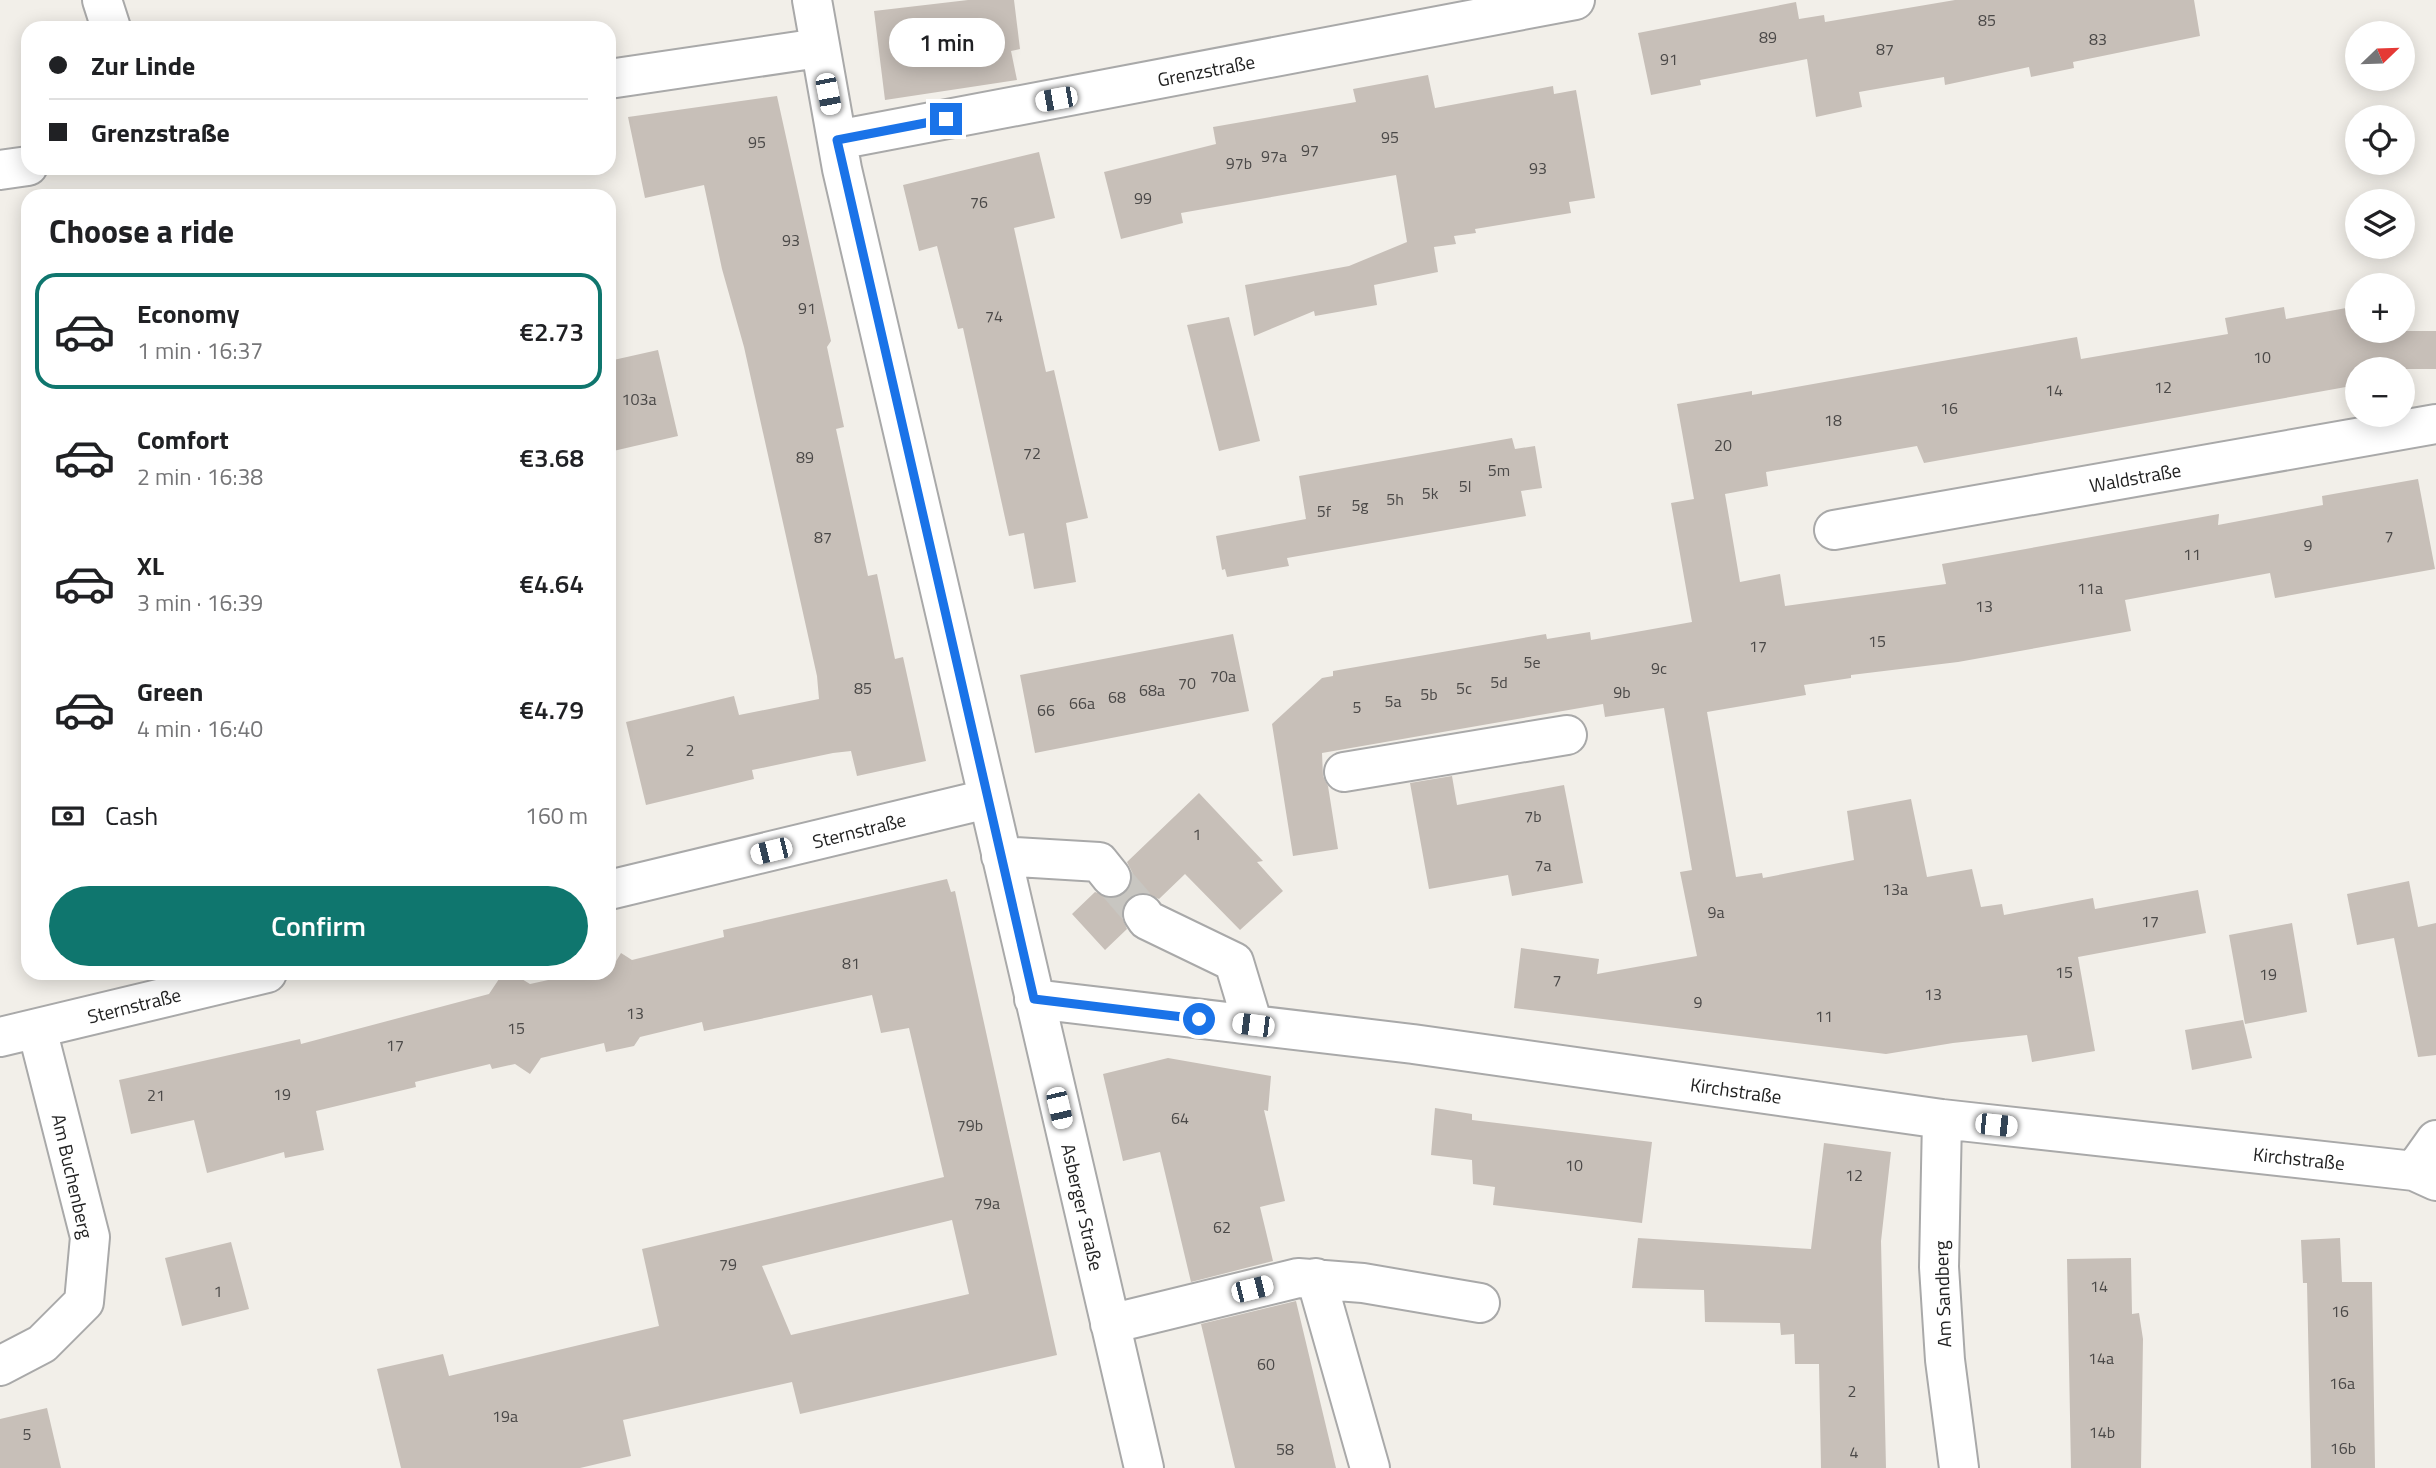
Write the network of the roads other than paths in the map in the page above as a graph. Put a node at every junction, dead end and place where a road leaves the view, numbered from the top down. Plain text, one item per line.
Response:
1 (102, 0) edge
2 (812, 0) edge
3 (1575, 0) edge
4 (109, 21) edge
5 (819, 48) junction
6 (616, 78) edge
7 (839, 155) junction
8 (21, 167) edge
9 (0, 170) edge
10 (2436, 424) edge
11 (1834, 530) dead end
12 (1567, 735) dead end
13 (1344, 772) dead end
14 (987, 799) junction
15 (1001, 856) junction
16 (1111, 877) tunnel mouth
17 (616, 888) edge
18 (1143, 914) tunnel mouth
19 (238, 980) edge
20 (1034, 999) junction
21 (1253, 1025) junction
22 (37, 1029) junction
23 (0, 1037) edge
24 (1942, 1119) junction
25 (2436, 1140) edge
26 (2425, 1176) edge
27 (1316, 1278) junction
28 (1480, 1303) dead end
29 (1110, 1324) junction
30 (0, 1366) edge
31 (1144, 1468) edge
32 (1370, 1468) edge
33 (1959, 1468) edge

1 - 4 street
2 - 5 street, Asberger Straße
3 - 7 street, Grenzstraße
5 - 6 street
5 - 7 street, Asberger Straße
7 - 14 street, Asberger Straße
8 - 9 street
10 - 11 street, Waldstraße
12 - 13 street
14 - 15 street, Asberger Straße
14 - 17 street, Sternstraße
15 - 16 street
15 - 20 street, Asberger Straße
18 - 21 street
19 - 22 street, Sternstraße
20 - 21 street, Kirchstraße
20 - 29 street, Asberger Straße
21 - 24 street, Kirchstraße
22 - 23 street, Sternstraße
22 - 30 street, Am Buchenberg
24 - 26 street, Kirchstraße
24 - 33 street, Am Sandberg
25 - 26 street
27 - 28 street
27 - 29 street
27 - 32 street
29 - 31 street, Asberger Straße

